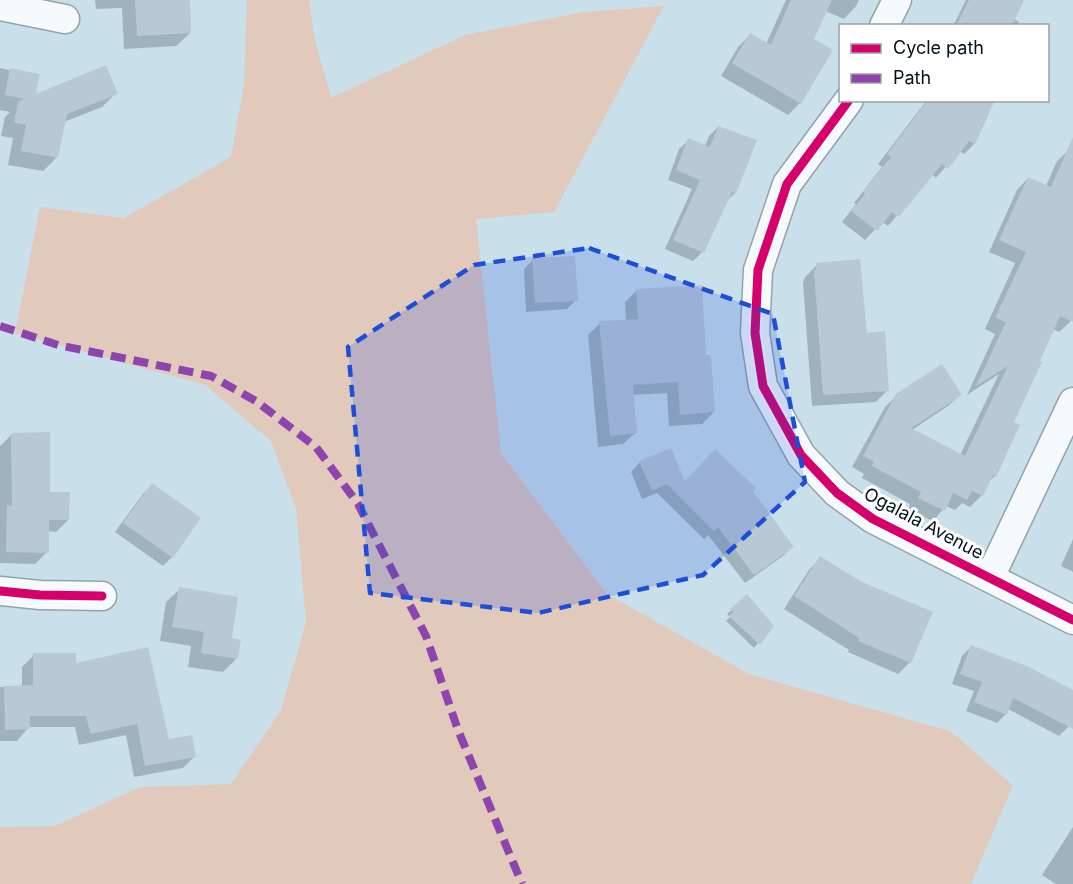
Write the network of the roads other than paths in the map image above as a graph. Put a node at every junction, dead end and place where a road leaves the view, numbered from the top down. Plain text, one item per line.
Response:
1 (897, 0) edge
2 (0, 6) edge
3 (65, 19) dead end
4 (886, 24) edge
5 (848, 102) edge
6 (1073, 402) edge
7 (990, 577) junction
8 (0, 591) edge
9 (102, 596) dead end
10 (1073, 620) edge

1 - 4 street
2 - 3 street
5 - 7 street, Ogalala Avenue
6 - 7 street
7 - 10 street, Ogalala Avenue
8 - 9 street

